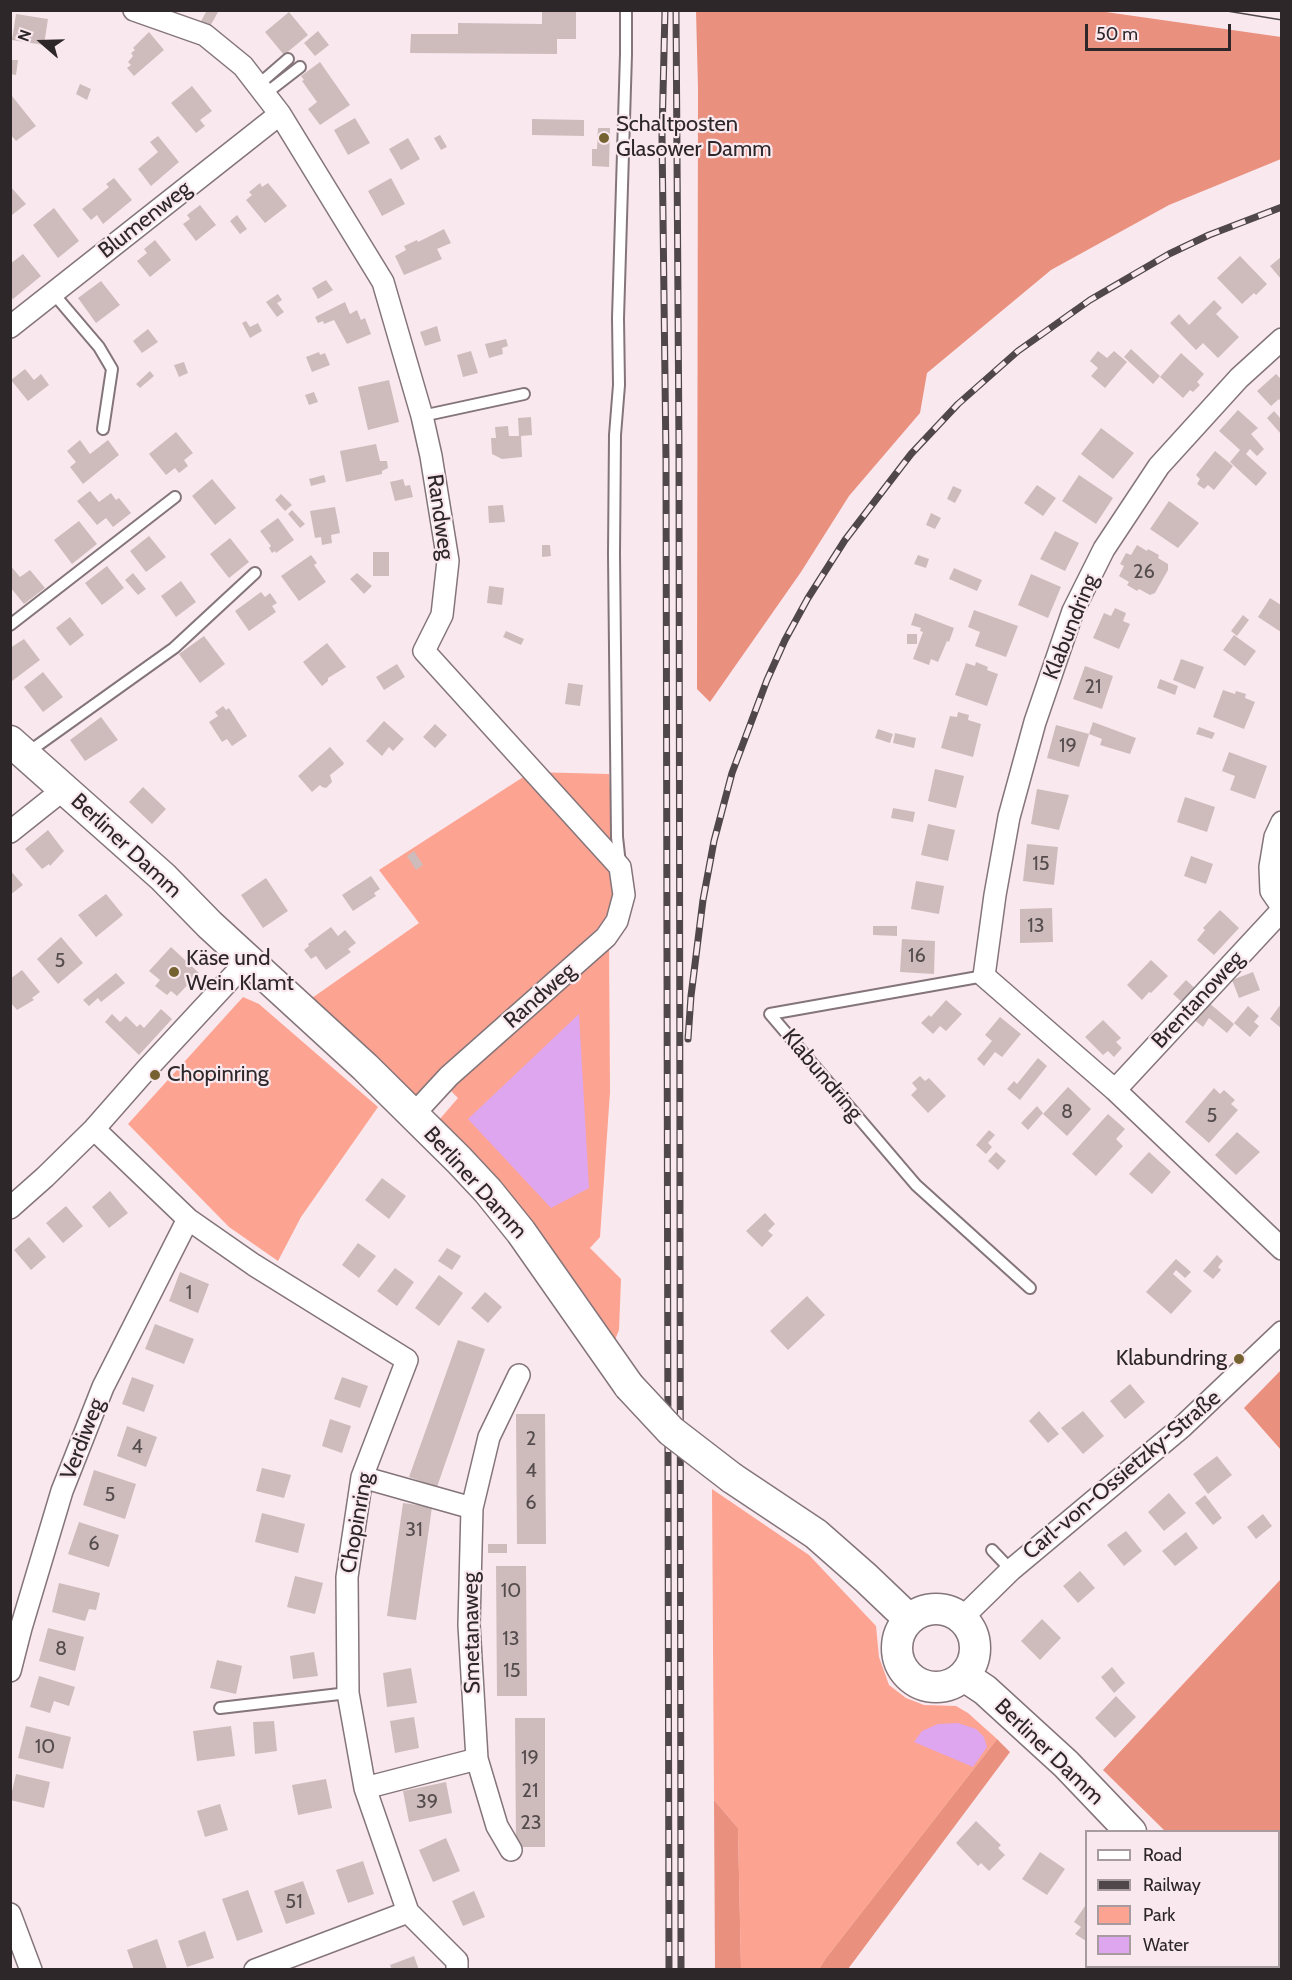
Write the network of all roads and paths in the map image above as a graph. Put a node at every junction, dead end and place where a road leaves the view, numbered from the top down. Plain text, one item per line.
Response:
1 (134, 10) edge
2 (626, 10) edge
3 (165, 15) edge
4 (288, 59) dead end
5 (300, 67) dead end
6 (262, 90) junction
7 (280, 114) junction
8 (53, 293) junction
9 (10, 327) edge
10 (1281, 339) edge
11 (524, 394) dead end
12 (422, 416) junction
13 (103, 429) dead end
14 (176, 497) dead end
15 (255, 573) dead end
16 (10, 625) edge
17 (18, 748) edge
18 (64, 789) junction
19 (1281, 822) edge
20 (10, 832) edge
21 (621, 867) junction
22 (1281, 908) edge
23 (248, 960) junction
24 (984, 976) junction
25 (1114, 1090) junction
26 (413, 1114) junction
27 (94, 1129) junction
28 (10, 1208) edge
29 (188, 1219) junction
30 (1281, 1249) edge
31 (1030, 1288) dead end
32 (1281, 1332) edge
33 (519, 1375) dead end
34 (362, 1477) junction
35 (472, 1508) junction
36 (992, 1550) dead end
37 (1011, 1570) junction
38 (962, 1618) junction
39 (909, 1619) junction
40 (10, 1671) edge
41 (964, 1676) junction
42 (348, 1693) junction
43 (220, 1708) dead end
44 (477, 1759) junction
45 (365, 1788) junction
46 (1129, 1830) edge
47 (511, 1850) dead end
48 (408, 1912) junction
49 (10, 1914) edge
50 (31, 1970) edge
51 (255, 1970) edge
52 (457, 1970) edge

1 - 3 street, Randweg
2 - 21 lane
3 - 6 street, Randweg
4 - 6 lane
5 - 6 lane
6 - 7 street, Randweg
7 - 8 street, Blumenweg
7 - 12 street, Randweg
8 - 9 street, Blumenweg
8 - 13 lane
10 - 24 street, Klabundring
11 - 12 lane
12 - 21 street, Randweg
14 - 16 lane
15 - 17 lane, Berliner Damm
17 - 18 main road, Berliner Damm
18 - 20 street
18 - 23 main road, Berliner Damm
19 - 22 street
21 - 26 street, Randweg
22 - 25 street, Brentanoweg
23 - 26 main road, Berliner Damm
23 - 27 street
24 - 25 street
24 - 31 lane, Klabundring
25 - 30 street
26 - 39 main road, Berliner Damm, bridge
27 - 28 street
27 - 29 street, Chopinring
29 - 34 street, Chopinring
29 - 40 street, Verdiweg
32 - 37 street, Carl-von-Ossietzky-Straße
33 - 35 street, Smetanaweg
34 - 35 street
34 - 42 street, Chopinring
35 - 44 street, Smetanaweg
36 - 37 lane
37 - 38 street, Carl-von-Ossietzky-Straße
38 - 39 main road
38 - 41 main road
39 - 41 main road
41 - 46 main road, Berliner Damm
42 - 43 lane
42 - 45 street, Chopinring
44 - 45 street
44 - 47 street, Smetanaweg
45 - 48 street, Chopinring
48 - 51 street
48 - 52 street
49 - 50 street

